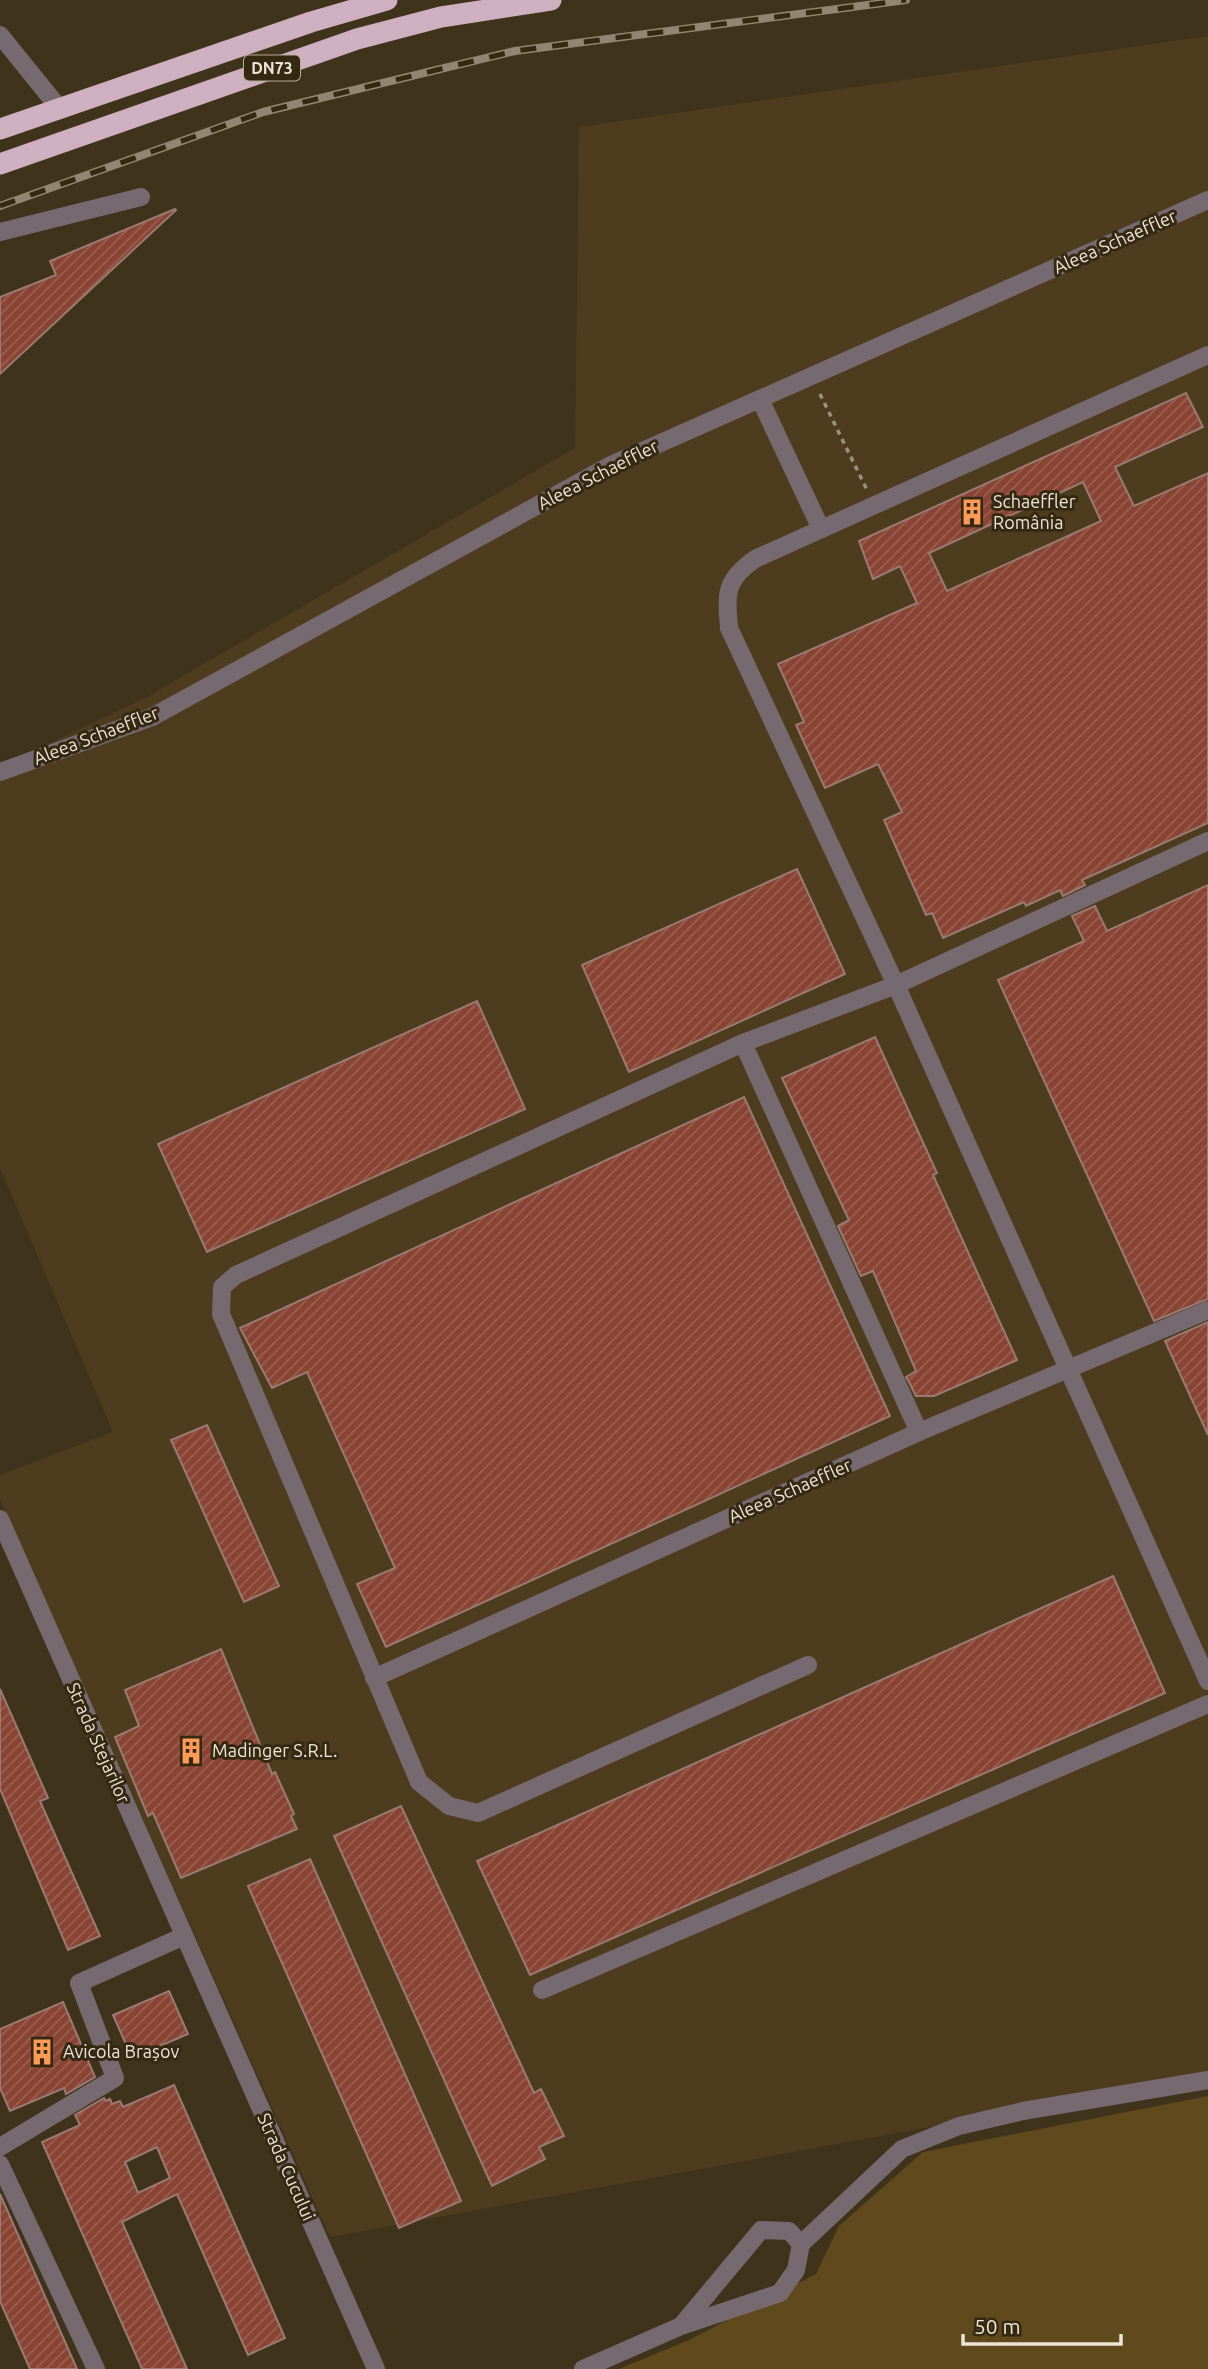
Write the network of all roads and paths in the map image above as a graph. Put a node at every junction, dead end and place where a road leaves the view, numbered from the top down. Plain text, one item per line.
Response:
1 (387, 0) edge
2 (551, 0) edge
3 (0, 35) edge
4 (60, 108) junction
5 (0, 129) edge
6 (0, 163) edge
7 (142, 197) dead end
8 (1208, 200) edge
9 (0, 232) edge
10 (1208, 355) edge
11 (811, 376) junction
12 (760, 399) junction
13 (881, 502) junction
14 (821, 529) junction
15 (0, 772) edge
16 (1208, 841) edge
17 (896, 985) junction
18 (743, 1043) junction
19 (1208, 1310) edge
20 (1070, 1369) junction
21 (919, 1432) junction
22 (0, 1519) edge
23 (808, 1665) dead end
24 (374, 1678) junction
25 (1208, 1681) edge
26 (1208, 1703) edge
27 (184, 1936) junction
28 (197, 1966) joint
29 (542, 1990) dead end
30 (1208, 2080) edge
31 (0, 2147) edge
32 (0, 2164) edge
33 (800, 2244) junction
34 (681, 2326) junction
35 (96, 2369) edge
36 (376, 2369) edge
37 (583, 2369) edge

1 - 4 highway, DN73
2 - 6 highway, DN73
3 - 4 street
4 - 5 highway, DN73
7 - 9 street
8 - 11 street, Aleea Schaeffler
10 - 13 street
11 - 12 street, Aleea Schaeffler
11 - 13 path
12 - 14 street
12 - 15 street, Aleea Schaeffler
13 - 14 street
14 - 17 street
16 - 17 street
17 - 18 street
17 - 20 street
18 - 21 street
18 - 24 street
19 - 20 street, Aleea Schaeffler
20 - 21 street, Aleea Schaeffler
20 - 25 street
21 - 24 street, Aleea Schaeffler
22 - 27 street, Strada Stejarilor
23 - 24 street
26 - 29 street
27 - 28 street, Strada Stejarilor
27 - 31 street
28 - 36 street, Strada Cucului
30 - 33 street
32 - 35 street
33 - 34 street
33 - 34 street
34 - 37 street

